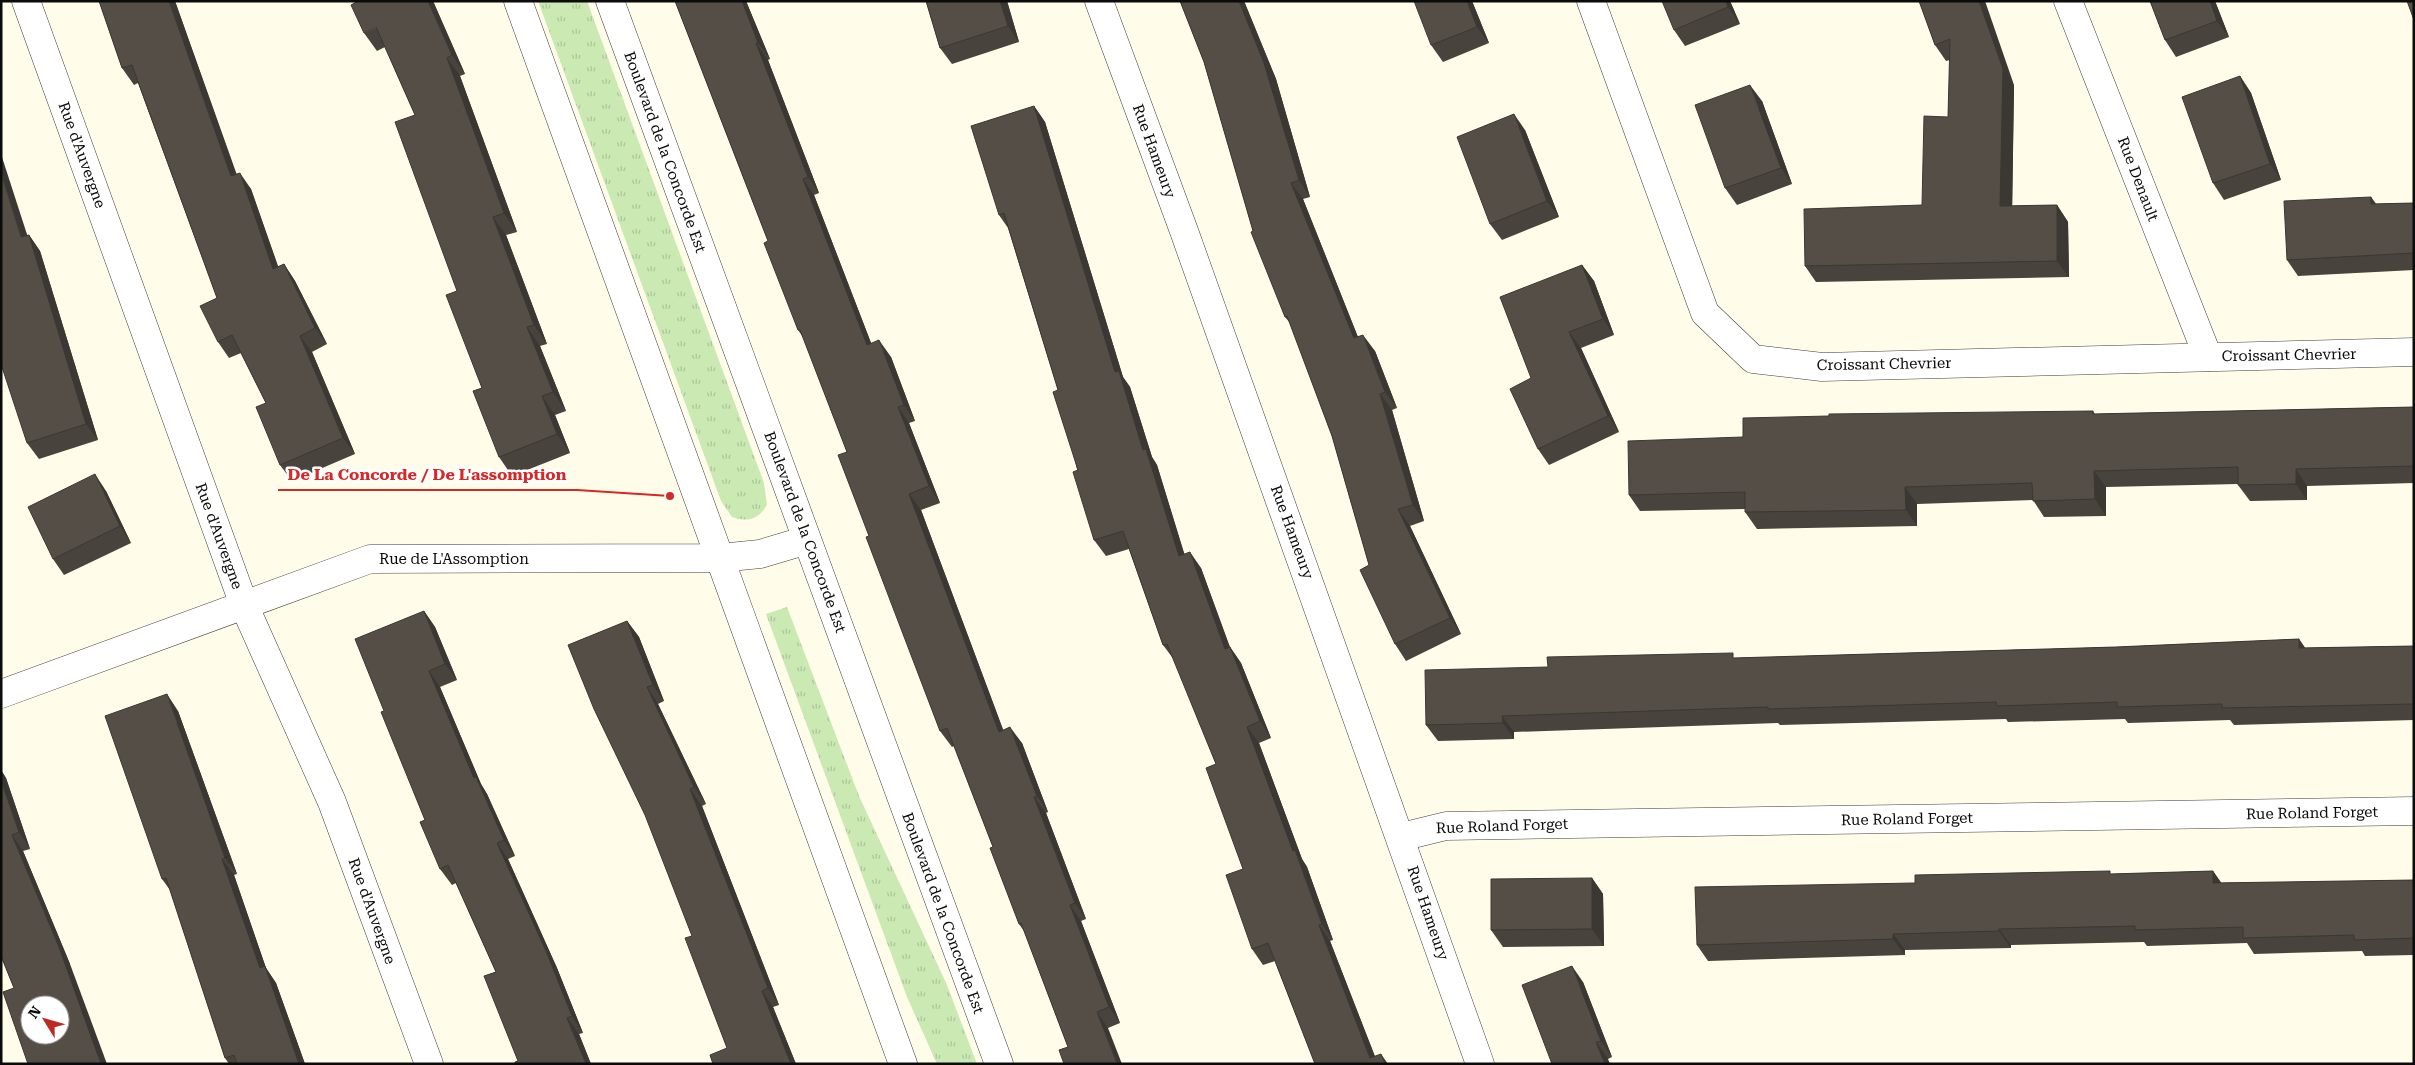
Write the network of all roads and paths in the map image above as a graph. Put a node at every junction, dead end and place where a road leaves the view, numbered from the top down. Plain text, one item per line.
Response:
1 (26, 1) edge
2 (518, 1) edge
3 (610, 1) edge
4 (1099, 1) edge
5 (1591, 1) edge
6 (2068, 1) edge
7 (2414, 352) edge
8 (2208, 357) junction
9 (807, 540) junction
10 (720, 558) junction
11 (244, 605) junction
12 (1, 694) edge
13 (2414, 811) edge
14 (1401, 838) junction
15 (429, 1064) edge
16 (903, 1064) edge
17 (998, 1064) edge
18 (1480, 1064) edge

1 - 11 street, Rue d'Auvergne
2 - 10 street
3 - 9 street, Boulevard de la Concorde Est
4 - 14 street, Rue Hameury
5 - 8 street, Croissant Chevrier
6 - 8 street, Rue Denault
7 - 8 street, Croissant Chevrier
9 - 10 street, Rue de L'Assomption
9 - 17 street, Boulevard de la Concorde Est
10 - 11 street, Rue de L'Assomption
10 - 16 street
11 - 12 street, Rue de L'Assomption
11 - 15 street, Rue d'Auvergne
13 - 14 street, Rue Roland Forget
14 - 18 street, Rue Hameury

